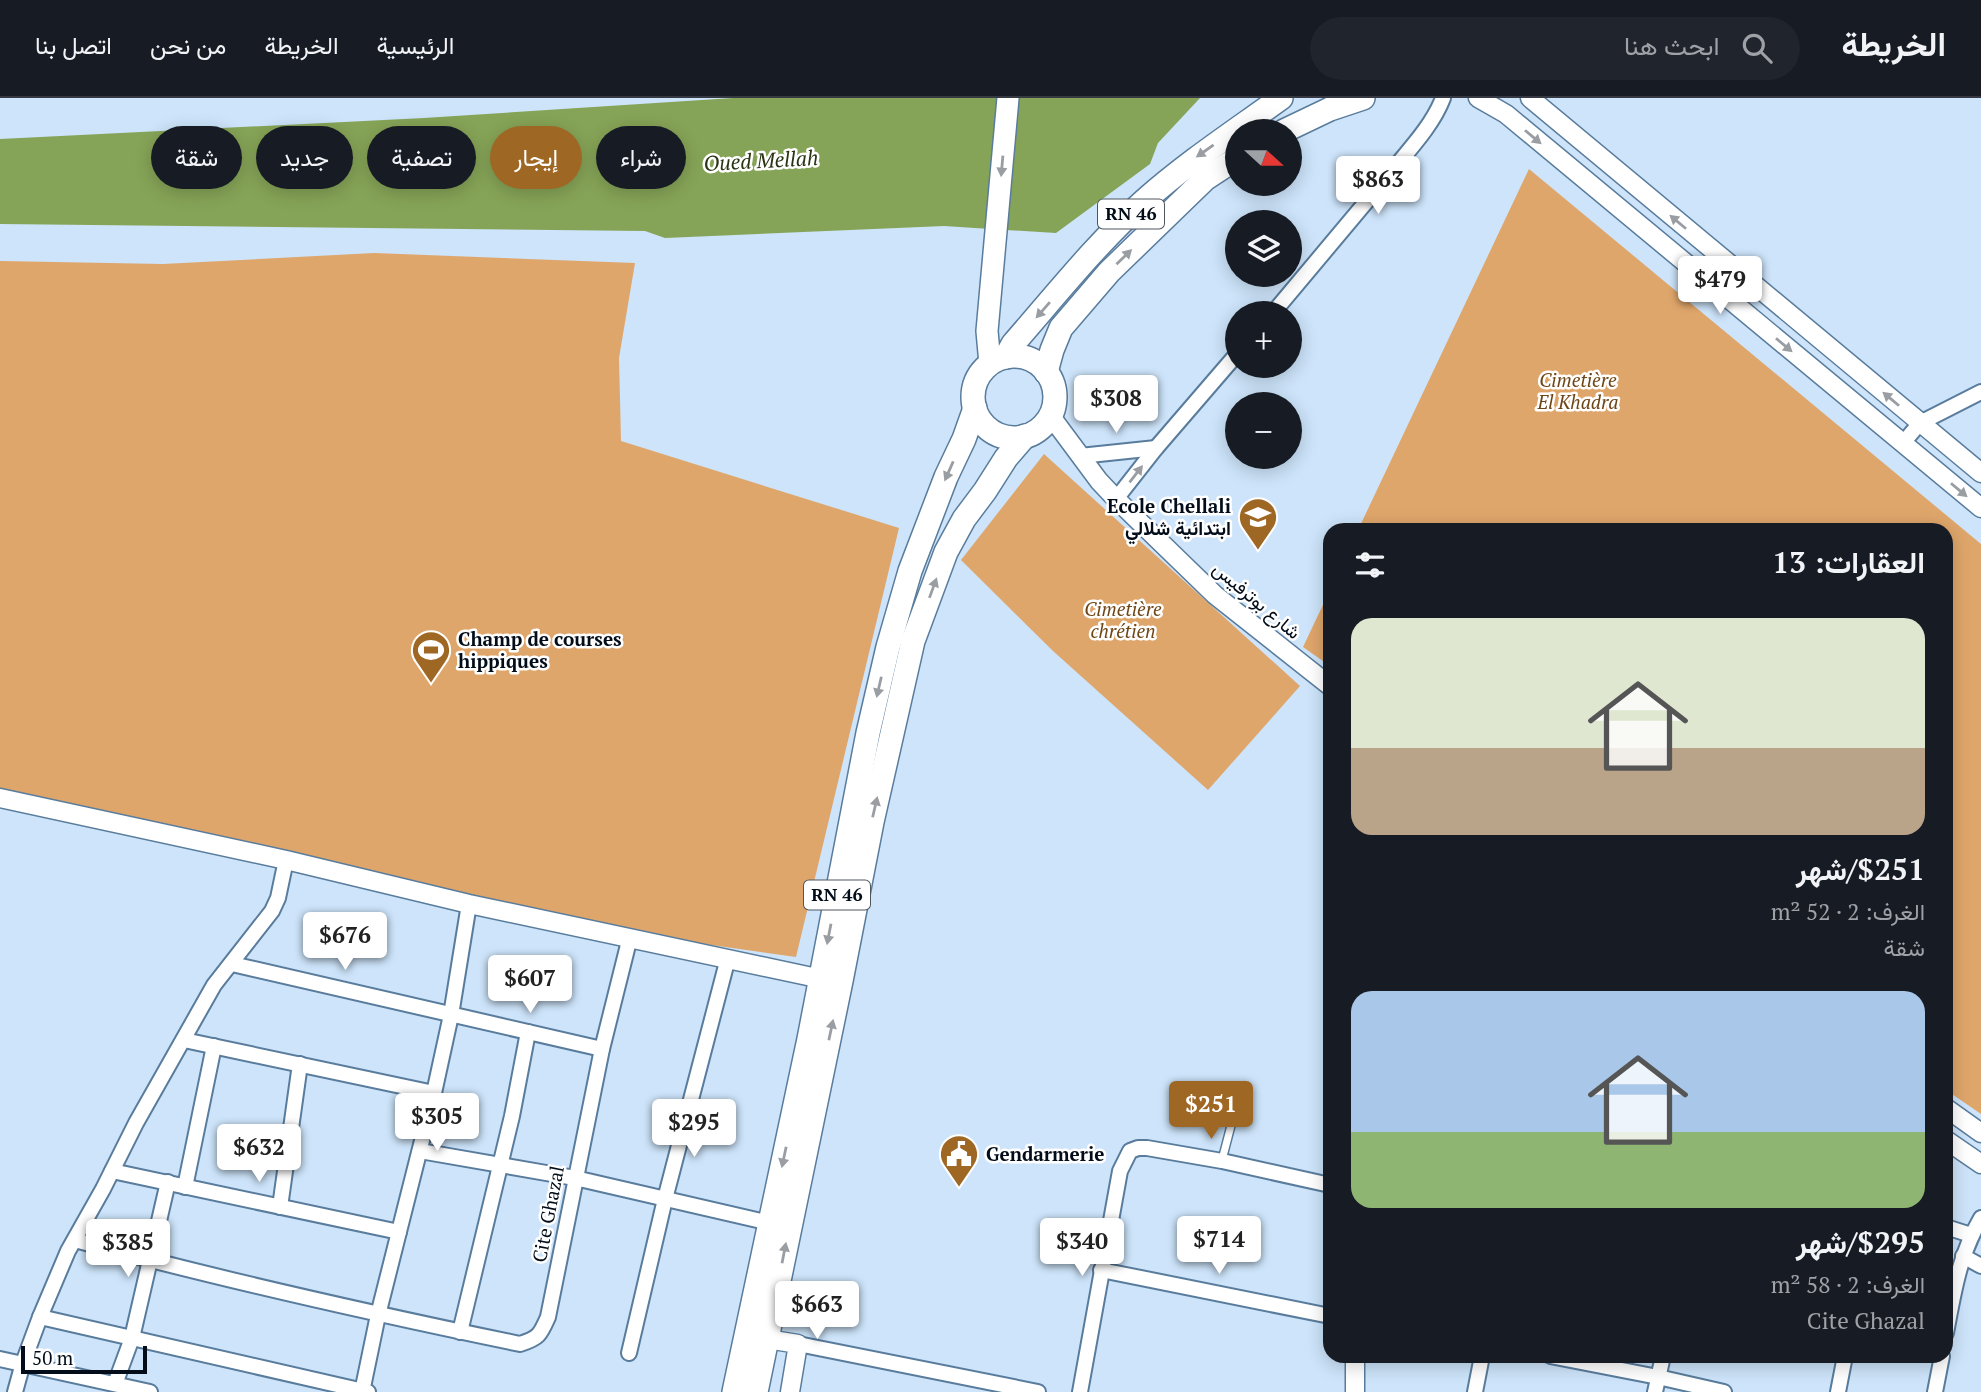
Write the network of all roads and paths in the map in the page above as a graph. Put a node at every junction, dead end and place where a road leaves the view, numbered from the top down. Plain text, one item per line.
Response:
1 (1008, 98) edge
2 (1281, 98) edge
3 (1363, 98) edge
4 (1443, 98) edge
5 (1478, 98) edge
6 (1530, 98) edge
7 (1302, 123) edge
8 (1225, 166) edge
9 (1283, 301) edge
10 (998, 360) junction
11 (1225, 368) edge
12 (1046, 372) junction
13 (1981, 392) edge
14 (975, 408) junction
15 (1051, 415) junction
16 (1920, 423) junction
17 (1025, 436) junction
18 (1903, 443) junction
19 (1156, 448) junction
20 (1080, 456) junction
21 (1979, 470) edge
22 (1116, 499) junction
23 (1981, 508) edge
24 (1323, 680) edge
25 (0, 798) edge
26 (286, 860) junction
27 (469, 904) junction
28 (630, 937) junction
29 (728, 958) junction
30 (232, 964) junction
31 (831, 980) junction
32 (451, 1015) junction
33 (528, 1032) junction
34 (184, 1040) junction
35 (214, 1046) junction
36 (602, 1049) junction
37 (300, 1065) junction
38 (434, 1093) junction
39 (1239, 1095) dead end
40 (1953, 1113) edge
41 (1981, 1133) edge
42 (1953, 1145) edge
43 (420, 1151) junction
44 (1222, 1161) junction
45 (1981, 1164) edge
46 (499, 1165) junction
47 (112, 1171) junction
48 (575, 1178) junction
49 (168, 1182) junction
50 (1323, 1183) edge
51 (185, 1187) junction
52 (666, 1199) junction
53 (280, 1207) junction
54 (1981, 1218) edge
55 (770, 1223) junction
56 (1953, 1229) edge
57 (399, 1232) junction
58 (1971, 1235) junction
59 (75, 1240) junction
60 (1963, 1256) junction
61 (151, 1261) junction
62 (1981, 1266) edge
63 (1101, 1270) junction
64 (1953, 1296) edge
65 (378, 1315) junction
66 (1323, 1315) edge
67 (40, 1317) junction
68 (460, 1332) junction
69 (132, 1338) junction
70 (767, 1339) junction
71 (798, 1344) junction
72 (629, 1353) dead end
73 (0, 1359) edge
74 (23, 1363) junction
75 (1354, 1363) edge
76 (1481, 1363) edge
77 (1586, 1363) edge
78 (1661, 1363) edge
79 (1844, 1363) edge
80 (1941, 1363) edge
81 (1658, 1377) junction
82 (115, 1384) junction
83 (364, 1391) edge
84 (15, 1392) edge
85 (150, 1392) edge
86 (734, 1392) edge
87 (755, 1392) edge
88 (790, 1392) edge
89 (1038, 1392) edge
90 (1080, 1392) edge
91 (1355, 1392) edge
92 (1475, 1392) edge
93 (1655, 1392) edge
94 (1724, 1392) edge
95 (1838, 1392) edge
96 (1935, 1392) edge

1 -> 10 main road
2 -> 10 highway, RN 46
3 - 7 highway
4 - 9 street
5 -> 18 street
16 -> 6 street
12 -> 8 highway, RN 46
10 - 12 highway
10 - 14 highway
11 - 19 street
12 - 15 highway
13 - 16 street
14 - 17 highway
14 -> 31 highway, RN 46
15 - 17 highway
15 - 20 street, شارع بوترفيس
16 - 18 street
16 - 21 street
31 -> 17 highway, RN 46
18 -> 23 street
19 - 20 street
22 -> 19 street
20 - 22 street, شارع بوترفيس
22 - 24 street, شارع بوترفيس
25 - 26 street
26 - 27 street
26 - 30 street
27 - 28 street
27 - 32 street
28 - 29 street
28 - 36 street, Cite Ghazal
29 - 31 street
29 - 52 street
30 - 32 street
30 - 34 street
31 -> 55 highway, RN 46
70 -> 31 highway, RN 46
32 - 33 street
32 - 38 street
33 - 36 street
33 - 46 street
34 - 35 street
34 - 47 street
35 - 37 street
35 - 51 street
36 - 48 street, Cite Ghazal
37 - 38 street
37 - 53 street
38 - 43 street
39 - 44 lane
40 - 41 street
42 - 45 street
43 - 46 street
43 - 57 street
44 - 50 street
44 - 63 street
46 - 48 street
46 - 68 street
47 - 49 street
47 - 59 street
48 - 52 street
48 - 68 street, Cite Ghazal
49 - 51 street
49 - 61 street
51 - 53 street
52 - 55 street
52 - 72 street
53 - 57 street
54 - 58 street
55 - 86 highway, RN 46
56 - 58 street
57 - 65 street
58 - 60 street
59 - 61 street, Cite Ghazal
59 - 67 street
60 - 62 street
60 - 64 street
61 - 65 street, Cite Ghazal
61 - 69 street
63 - 66 street
63 - 90 street
65 - 68 street, Cite Ghazal
65 - 83 street
67 - 69 street
67 - 74 street
69 - 82 street
69 - 83 street
70 - 71 street
70 - 87 highway, RN 46
71 - 88 street
71 - 89 street
73 - 74 street
74 - 82 street
74 - 84 street
75 - 91 street
76 - 92 street
77 - 81 street
78 - 81 street
79 - 95 street
80 - 96 street
81 - 93 street
81 - 94 street
82 - 85 street

